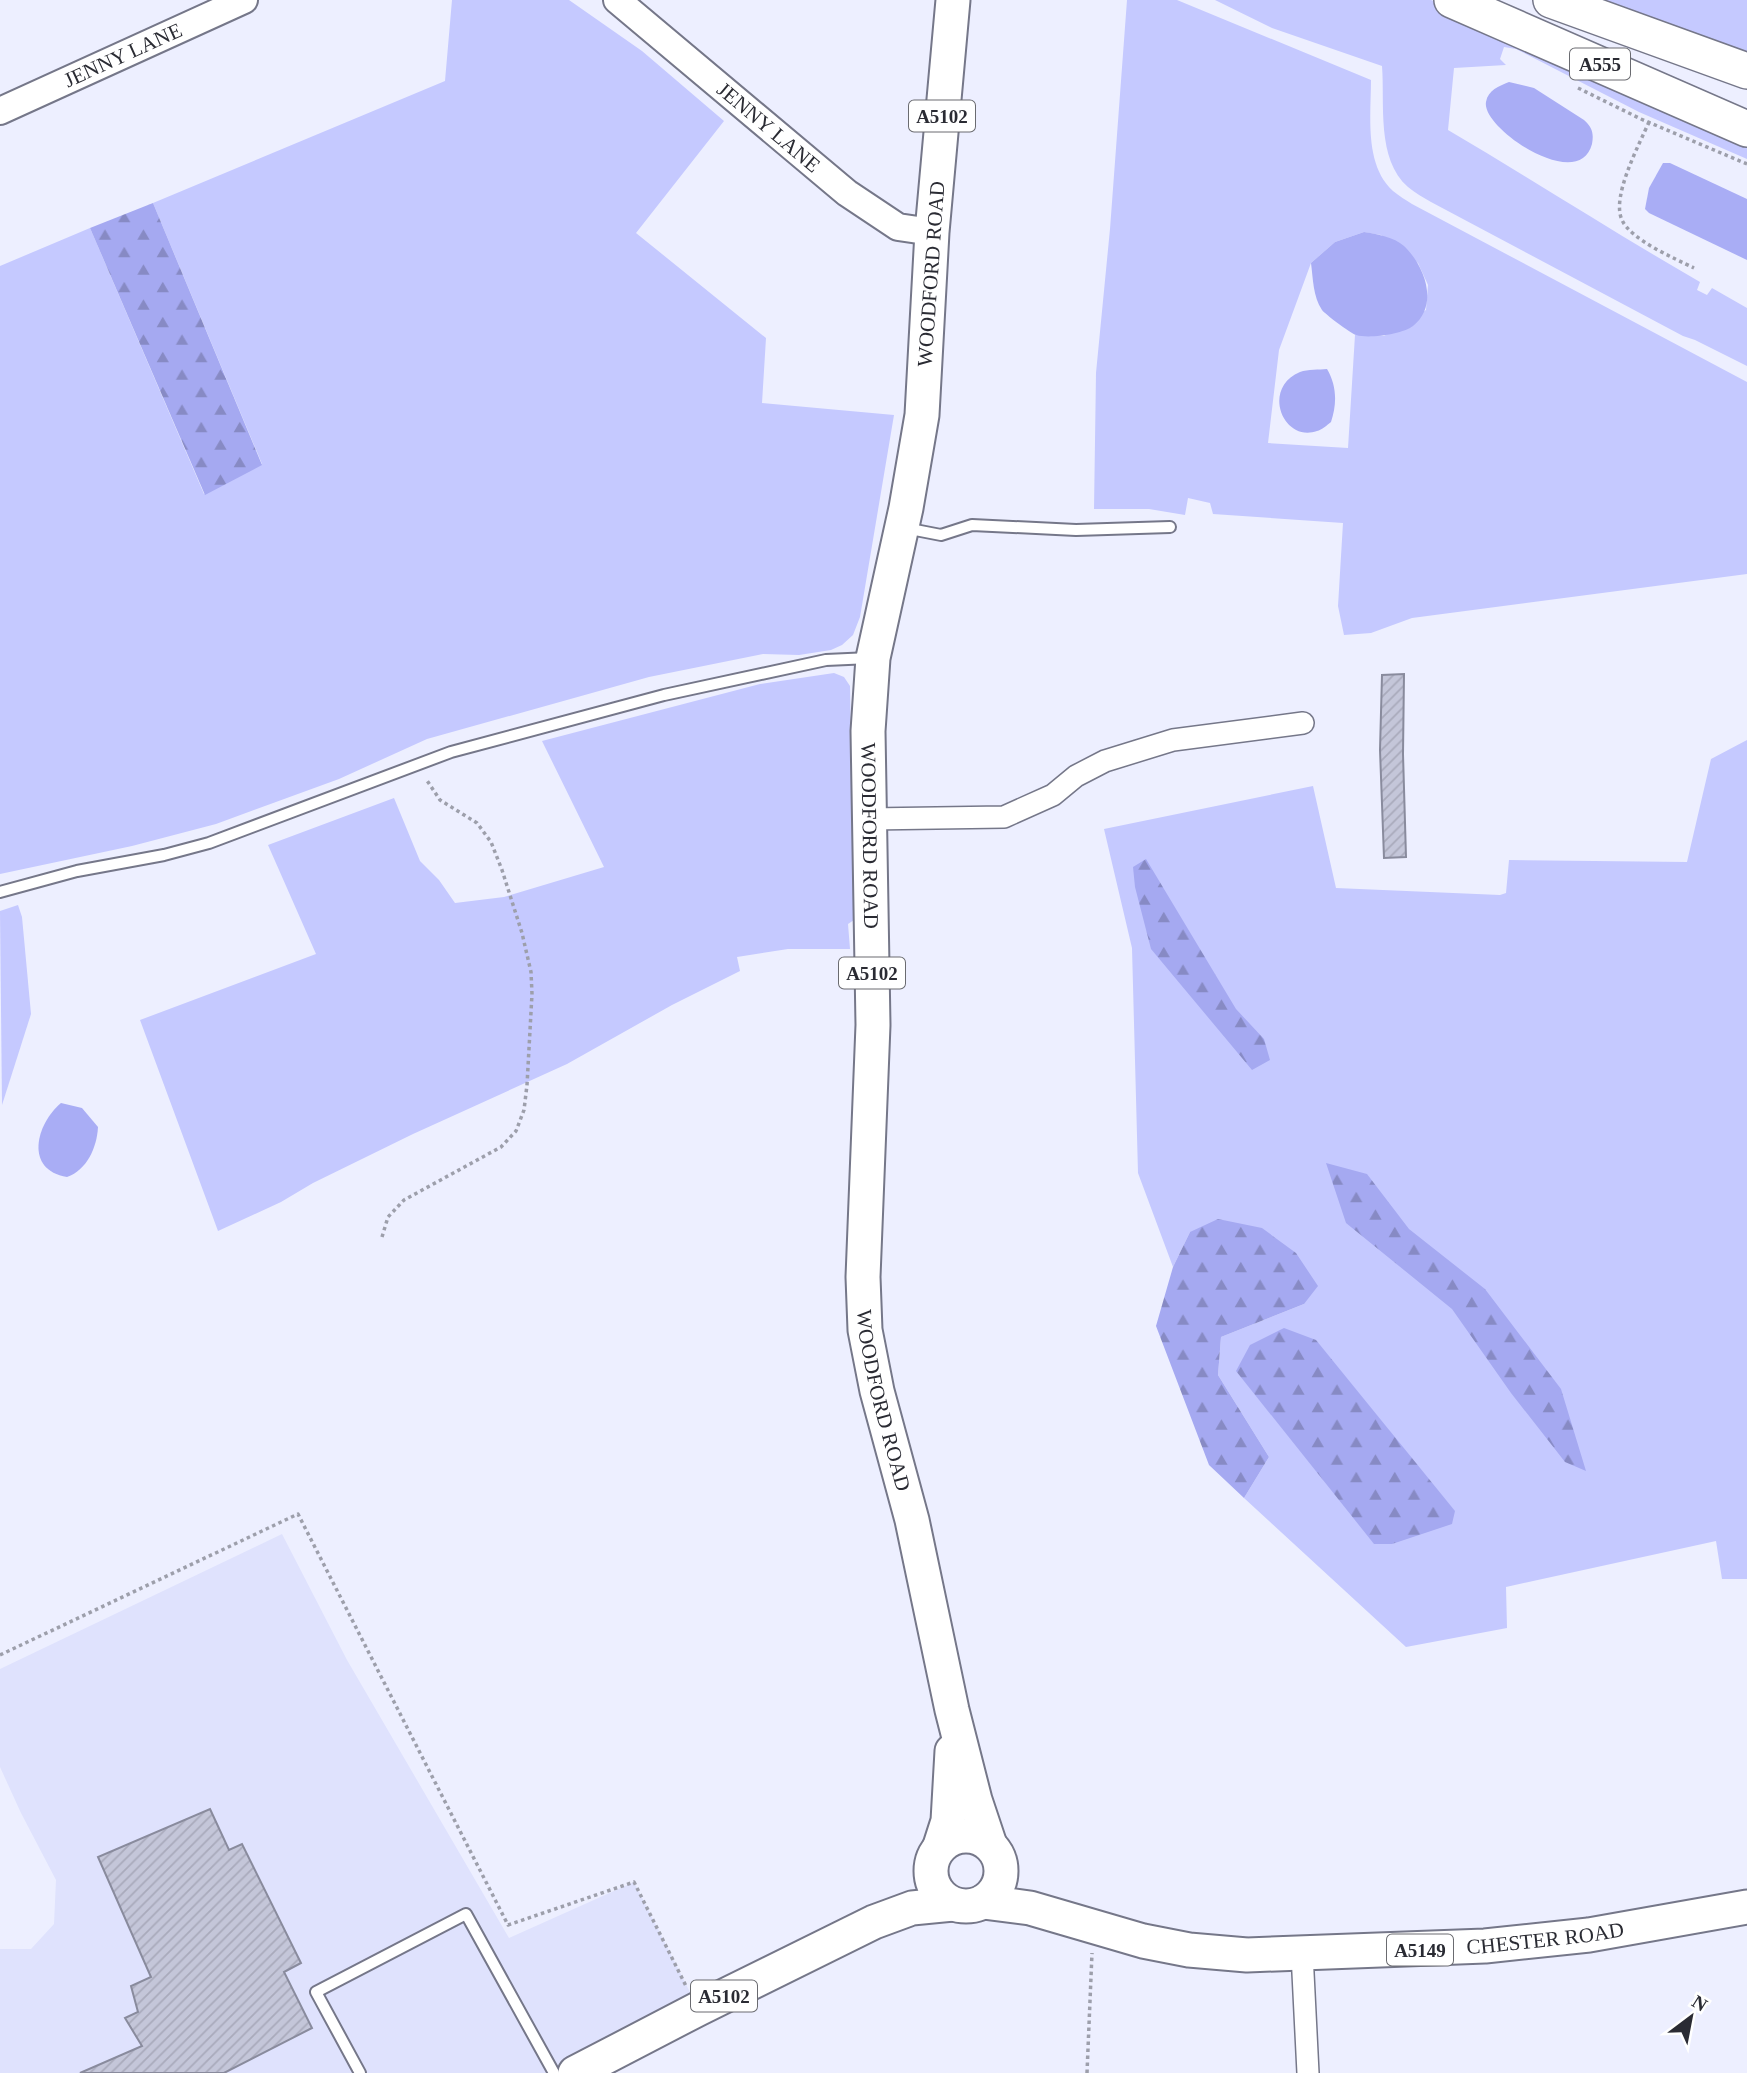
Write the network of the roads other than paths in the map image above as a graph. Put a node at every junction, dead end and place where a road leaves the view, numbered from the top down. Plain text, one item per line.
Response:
1 (244, 0) edge
2 (617, 0) edge
3 (953, 0) edge
4 (1452, 0) edge
5 (1552, 0) edge
6 (1747, 71) edge
7 (0, 111) edge
8 (1747, 129) edge
9 (932, 232) junction
10 (902, 527) junction
11 (1170, 527) dead end
12 (873, 658) junction
13 (1303, 723) dead end
14 (869, 819) junction
15 (0, 892) edge
16 (952, 1710) junction
17 (936, 1852) junction
18 (995, 1853) junction
19 (968, 1903) junction
20 (1747, 1908) edge
21 (874, 1922) junction
22 (1093, 1926) junction
23 (1301, 1953) junction
24 (360, 2073) edge
25 (554, 2073) edge
26 (575, 2073) edge
27 (1308, 2073) edge

1 - 7 street, JENNY LANE
2 - 9 street, JENNY LANE
3 - 9 main road, WOODFORD ROAD / A5102
4 - 8 highway, A555
5 - 6 highway, A555
9 - 10 main road, WOODFORD ROAD / A5102
10 - 11 lane
10 - 12 main road, WOODFORD ROAD / A5102
12 - 14 main road, WOODFORD ROAD / A5102
12 - 15 lane
13 - 14 street
14 - 16 main road, WOODFORD ROAD / A5102
16 - 17 main road, WOODFORD ROAD / A5102
16 - 18 main road, WOODFORD ROAD / A5102
17 - 18 main road
17 - 19 main road
17 - 21 main road, CHESTER ROAD / A5102
18 - 19 main road
18 - 22 main road, CHESTER ROAD / A5149
19 - 21 main road, CHESTER ROAD / A5102
19 - 22 main road, CHESTER ROAD / A5149
20 - 23 main road, CHESTER ROAD / A5149
21 - 26 main road, CHESTER ROAD / A5102
22 - 23 main road, CHESTER ROAD / A5149
23 - 27 street
24 - 25 lane

